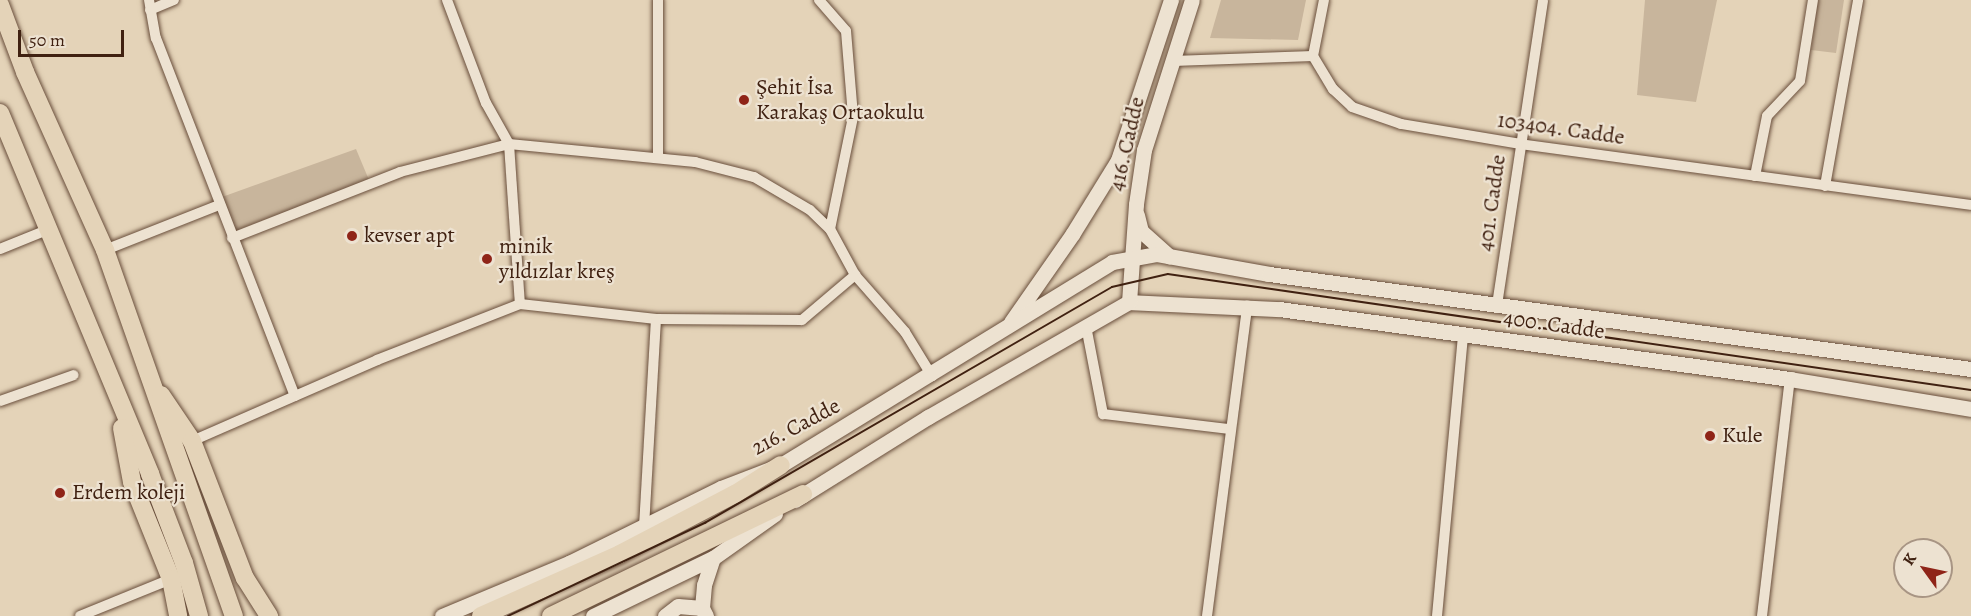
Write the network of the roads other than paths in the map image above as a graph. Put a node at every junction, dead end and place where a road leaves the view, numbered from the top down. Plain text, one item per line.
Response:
1 (6, 0) edge
2 (174, 0) edge
3 (447, 0) edge
4 (658, 0) edge
5 (819, 0) edge
6 (1171, 0) edge
7 (1192, 0) edge
8 (1324, 0) edge
9 (1543, 0) edge
10 (1813, 0) edge
11 (1858, 0) edge
12 (0, 5) edge
13 (150, 5) edge
14 (9, 30) junction
15 (1313, 56) junction
16 (1173, 61) junction
17 (0, 113) edge
18 (508, 144) junction
19 (1520, 144) junction
20 (658, 158) junction
21 (1755, 176) junction
22 (1825, 186) junction
23 (1136, 204) junction
24 (219, 205) junction
25 (1971, 206) edge
26 (830, 229) junction
27 (47, 230) junction
28 (232, 238) junction
29 (0, 249) edge
30 (105, 250) junction
31 (1163, 255) junction
32 (1132, 259) junction
33 (855, 274) junction
34 (1130, 302) junction
35 (520, 304) junction
36 (1497, 305) junction
37 (1247, 306) junction
38 (656, 319) junction
39 (1086, 326) junction
40 (1008, 327) junction
41 (1463, 336) junction
42 (1971, 369) edge
43 (74, 375) dead end
44 (932, 376) junction
45 (1790, 379) junction
46 (155, 386) junction
47 (295, 396) junction
48 (117, 400) junction
49 (0, 401) edge
50 (1971, 409) edge
51 (1229, 429) junction
52 (192, 441) junction
53 (781, 465) junction
54 (803, 494) junction
55 (644, 527) junction
56 (713, 558) junction
57 (171, 579) junction
58 (704, 612) edge
59 (604, 615) edge
60 (80, 616) edge
61 (178, 616) edge
62 (199, 616) edge
63 (234, 616) edge
64 (269, 616) edge
65 (442, 616) edge
66 (481, 616) edge
67 (551, 616) edge
68 (665, 616) edge
69 (1207, 616) edge
70 (1437, 616) edge
71 (1762, 616) edge

1 - 14 main road
2 - 13 street
3 - 18 street
4 - 20 street
5 - 26 street
6 - 40 main road
7 - 16 main road, 416. Cadde
8 - 15 street
9 - 19 street, 401. Cadde
10 - 21 street
11 - 22 street
12 - 14 main road
13 - 24 street
14 - 30 main road
15 - 16 street
15 - 19 street, 103404. Cadde
16 - 23 main road, 416. Cadde
17 - 27 main road
18 - 20 street
18 - 28 street
18 - 35 street
19 - 21 street, 103404. Cadde
19 - 36 street, 401. Cadde
20 - 26 street
21 - 22 street, 103404. Cadde
22 - 25 street, 103404. Cadde
23 - 31 main road
23 - 32 main road, 416. Cadde
24 - 28 street
24 - 30 street
26 - 33 street
27 - 29 street
27 - 48 main road
28 - 47 street
30 - 46 main road
31 - 32 main road, 216. Cadde
31 - 36 main road, 400. Cadde
32 - 34 main road, 416. Cadde
32 - 40 main road, 216. Cadde
33 - 38 street
33 - 44 street
34 - 37 main road, 400. Cadde
34 - 39 main road
35 - 38 street
35 - 47 street
36 - 42 main road, 400. Cadde
37 - 41 main road, 400. Cadde
37 - 51 street
38 - 55 street
39 - 51 street
39 - 54 main road
40 - 44 main road, 216. Cadde
41 - 45 main road, 400. Cadde
41 - 70 street
43 - 49 street
44 - 53 main road, 216. Cadde
45 - 50 main road, 400. Cadde
45 - 71 street
46 - 52 main road
46 - 63 main road
47 - 52 street
48 - 57 main road
48 - 62 main road
51 - 69 street
52 - 64 main road
53 - 55 main road, 216. Cadde
53 - 66 main road
54 - 56 main road
54 - 67 main road
55 - 65 main road, 216. Cadde
56 - 58 main road
56 - 59 main road
57 - 60 street
57 - 61 main road
58 - 68 main road

